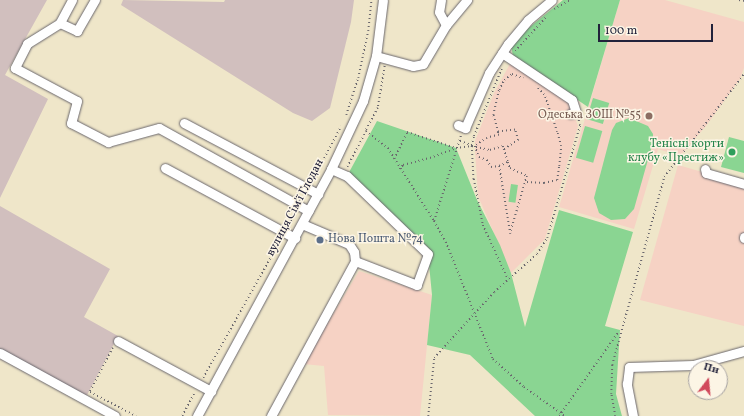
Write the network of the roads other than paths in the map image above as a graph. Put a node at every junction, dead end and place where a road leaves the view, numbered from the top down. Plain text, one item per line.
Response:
1 (72, 0) edge
2 (95, 0) edge
3 (383, 0) edge
4 (441, 0) edge
5 (467, 0) edge
6 (552, 0) edge
7 (60, 23) junction
8 (446, 25) junction
9 (502, 53) junction
10 (376, 56) junction
11 (573, 113) road end
12 (184, 123) dead end
13 (458, 125) dead end
14 (165, 168) dead end
15 (331, 169) junction
16 (705, 169) dead end
17 (744, 184) edge
18 (318, 194) junction
19 (309, 211) junction
20 (302, 224) junction
21 (295, 238) junction
22 (355, 261) junction
23 (116, 344) road end
24 (744, 351) edge
25 (0, 353) edge
26 (211, 391) junction
27 (115, 416) edge
28 (197, 416) edge
29 (271, 416) edge
30 (633, 416) edge

1 - 7 street
2 - 7 street
3 - 10 street, вулиця Сім'ї Глодан
4 - 8 street
5 - 8 street
6 - 9 street
7 - 19 street
8 - 10 street
9 - 11 street
9 - 13 street
10 - 15 street, вулиця Сім'ї Глодан
12 - 18 street
14 - 21 street
15 - 18 street, вулиця Сім'ї Глодан
15 - 22 street
16 - 17 street
18 - 19 street, вулиця Сім'ї Глодан
19 - 20 street, вулиця Сім'ї Глодан
20 - 21 street, вулиця Сім'ї Глодан
20 - 22 street
21 - 26 street, вулиця Сім'ї Глодан
22 - 29 street
23 - 26 street
24 - 30 street
25 - 27 street
26 - 28 street, вулиця Сім'ї Глодан

